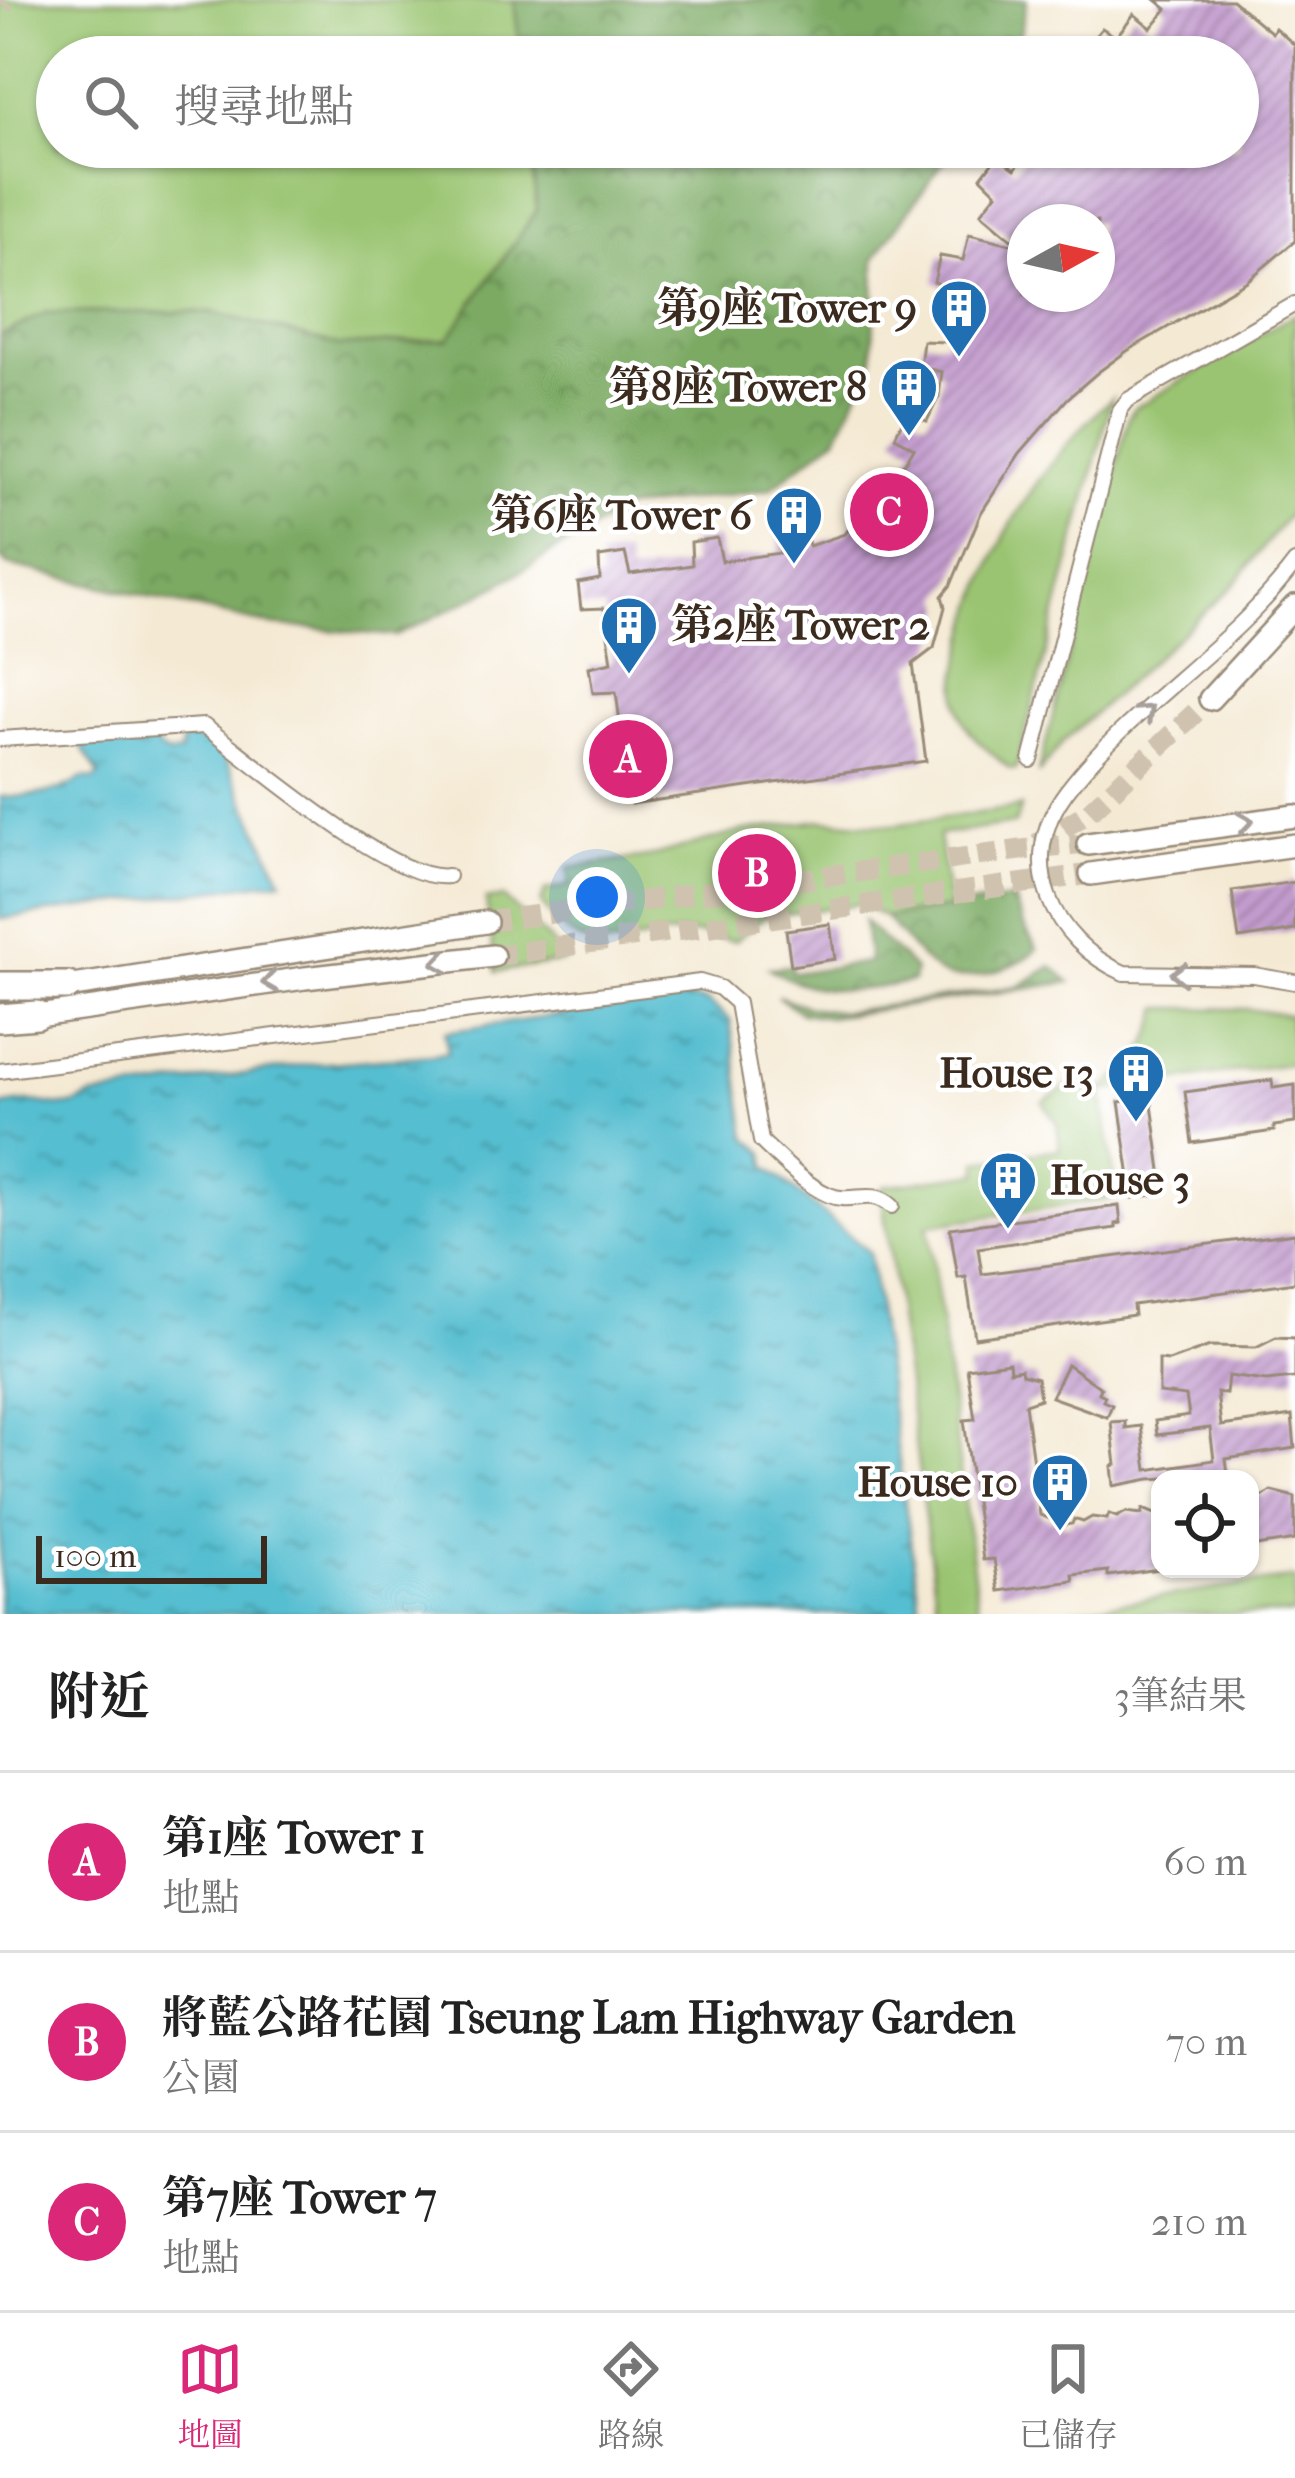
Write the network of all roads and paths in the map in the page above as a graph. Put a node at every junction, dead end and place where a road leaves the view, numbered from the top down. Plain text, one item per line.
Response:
1 (1295, 304) edge
2 (1295, 563) edge
3 (1295, 606) edge
4 (1210, 699) tunnel mouth
5 (0, 739) edge
6 (1031, 760) dead end
7 (1295, 816) edge
8 (1088, 844) tunnel mouth
9 (1295, 845) edge
10 (1091, 874) tunnel mouth
11 (448, 876) dead end
12 (486, 922) tunnel mouth
13 (493, 956) tunnel mouth
14 (1295, 982) edge
15 (0, 986) edge
16 (68, 986) junction
17 (0, 997) edge
18 (37, 1015) joint
19 (0, 1021) edge
20 (0, 1071) edge
21 (892, 1206) dead end

1 - 6 street
14 -> 2 street
3 - 4 main road
5 - 11 street
8 -> 7 main road
9 - 10 main road
12 - 16 main road
13 -> 18 main road
15 - 16 highway
16 - 17 main road
18 - 19 highway
20 - 21 street

